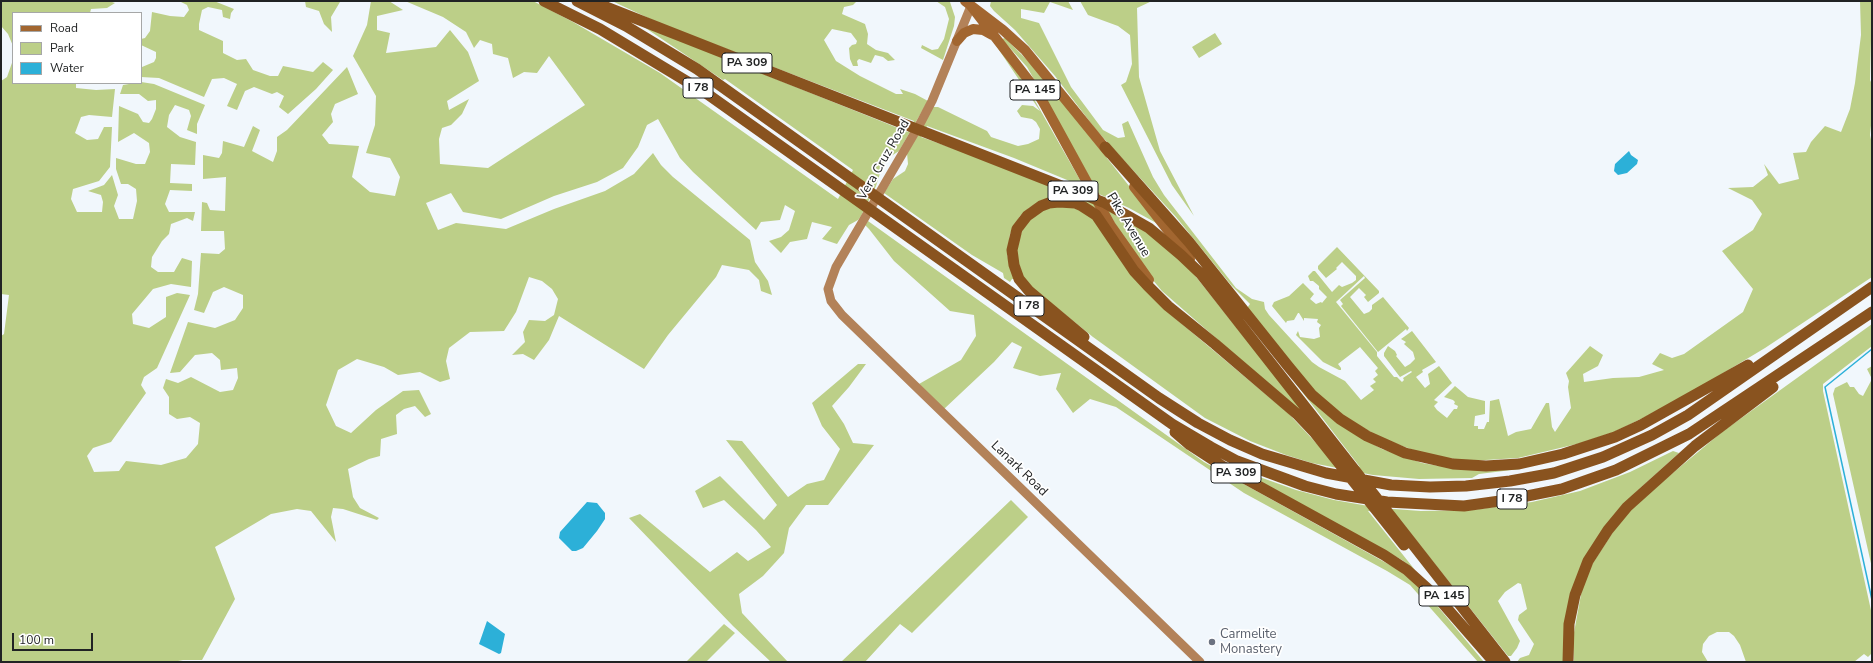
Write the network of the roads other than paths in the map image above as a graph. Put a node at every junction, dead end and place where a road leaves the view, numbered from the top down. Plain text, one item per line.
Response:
1 (544, 1) edge
2 (577, 1) edge
3 (591, 1) edge
4 (968, 3) edge
5 (996, 37) junction
6 (956, 41) junction
7 (1105, 147) junction
8 (1201, 274) junction
9 (1872, 287) edge
10 (828, 289) joint
11 (1857, 297) junction
12 (1872, 312) edge
13 (1830, 340) junction
14 (1215, 344) junction
15 (1128, 394) junction
16 (1159, 398) junction
17 (1398, 531) junction
18 (1200, 662) edge
19 (1495, 662) edge
20 (1505, 662) edge
21 (1568, 662) edge

1 - 15 highway, I 78
2 - 16 highway, I 78
3 - 8 highway, PA 309
4 - 5 main road, Pike Avenue / PA 145
4 - 6 main road
4 - 7 main road, PA 145
5 - 6 main road
5 - 14 main road, Pike Avenue / PA 145
6 - 10 main road, Vera Cruz Road
7 - 8 main road, PA 145
7 - 11 highway
8 - 17 highway, PA 309
9 - 11 highway, I 78
10 - 18 main road, Lanark Road
11 - 16 highway, I 78
12 - 13 highway, I 78
13 - 15 highway, I 78
13 - 21 highway
14 - 16 highway
14 - 17 highway, PA 145
15 - 19 highway, PA 309
17 - 19 highway, PA 145
17 - 20 highway, PA 309

